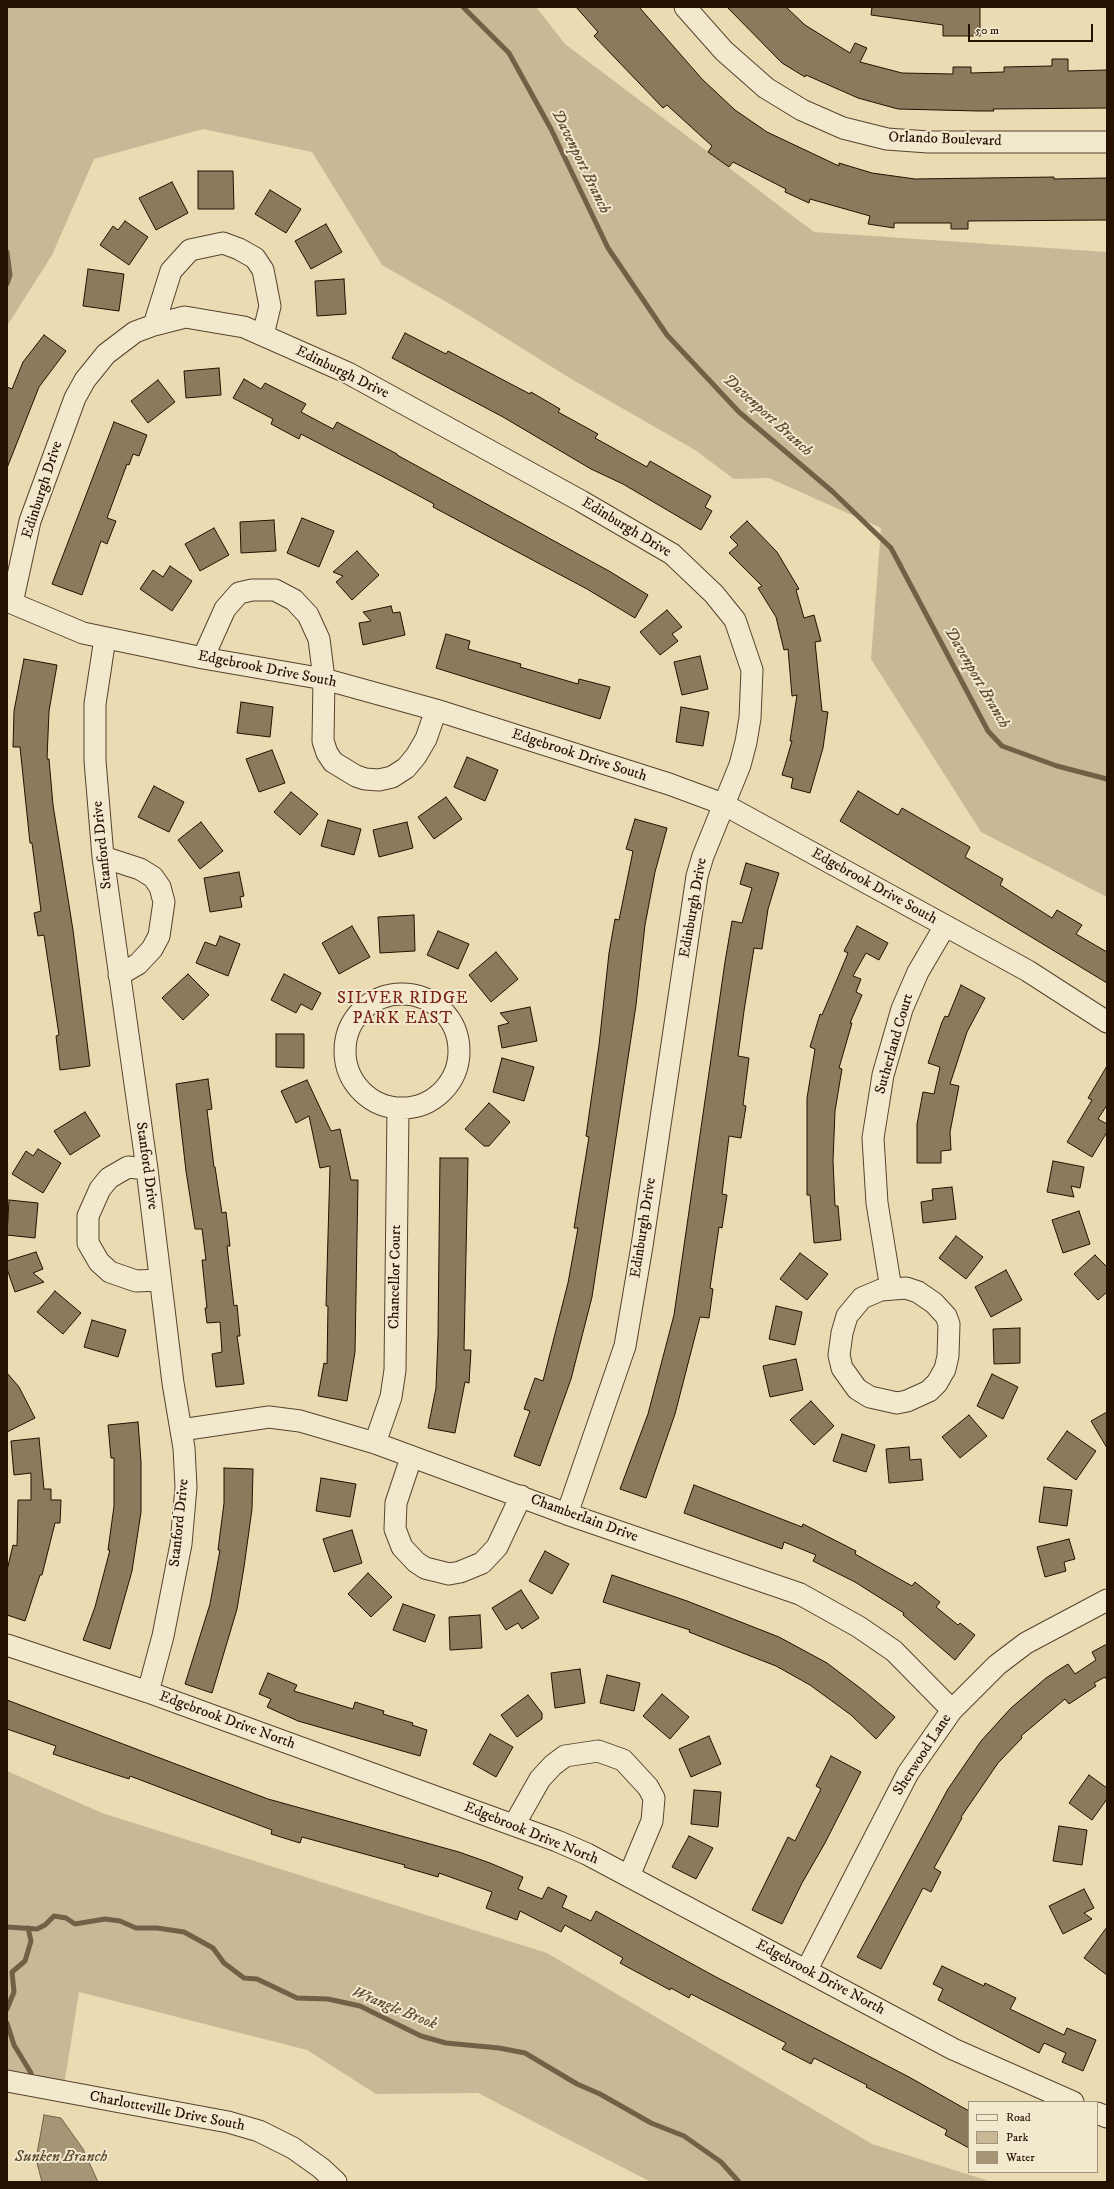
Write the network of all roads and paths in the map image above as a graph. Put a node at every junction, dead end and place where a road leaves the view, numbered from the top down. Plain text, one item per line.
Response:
1 (685, 7) edge
2 (1107, 142) edge
3 (154, 324) junction
4 (263, 336) junction
5 (9, 602) edge
6 (105, 638) junction
7 (203, 658) junction
8 (324, 679) junction
9 (436, 710) junction
10 (723, 804) junction
11 (102, 857) junction
12 (945, 926) junction
13 (119, 975) junction
14 (1107, 1022) edge
15 (398, 1108) junction
16 (147, 1169) junction
17 (160, 1280) junction
18 (890, 1289) junction
19 (181, 1430) junction
20 (375, 1443) junction
21 (411, 1458) junction
22 (521, 1496) junction
23 (567, 1514) junction
24 (1107, 1600) edge
25 (7, 1645) edge
26 (148, 1692) junction
27 (952, 1710) junction
28 (514, 1825) junction
29 (629, 1876) junction
30 (806, 1971) junction
31 (7, 2081) edge
32 (1071, 2101) edge
33 (336, 2182) edge

1 - 2 street, Orlando Boulevard
3 - 4 street, Edinburgh Drive
3 - 4 street
3 - 5 street, Edinburgh Drive
4 - 10 street, Edinburgh Drive
5 - 6 street, Edgebrook Drive South
6 - 7 street, Edgebrook Drive South
6 - 11 street, Stanford Drive
7 - 8 street, Edgebrook Drive South
7 - 8 street
8 - 9 street, Edgebrook Drive South
8 - 9 street
9 - 10 street, Edgebrook Drive South
10 - 12 street, Edgebrook Drive South
10 - 23 street, Edinburgh Drive
11 - 13 street, Stanford Drive
11 - 13 street
12 - 14 street, Edgebrook Drive South
12 - 18 street, Sutherland Court
13 - 16 street, Stanford Drive
15 - 15 street
15 - 20 street, Chancellor Court
16 - 17 street, Stanford Drive
16 - 17 street
17 - 19 street, Stanford Drive
18 - 18 street
19 - 20 street, Chamberlain Drive
19 - 26 street, Stanford Drive
20 - 21 street, Chamberlain Drive
21 - 22 street, Chamberlain Drive
21 - 22 street
22 - 23 street, Chamberlain Drive
23 - 27 street, Chamberlain Drive
24 - 27 street, Sherwood Lane
25 - 26 street, Edgebrook Drive North
26 - 28 street, Edgebrook Drive North
27 - 30 street, Sherwood Lane
28 - 29 street, Edgebrook Drive North
28 - 29 street
29 - 30 street, Edgebrook Drive North
30 - 32 street, Edgebrook Drive North
31 - 33 street, Charlotteville Drive South

